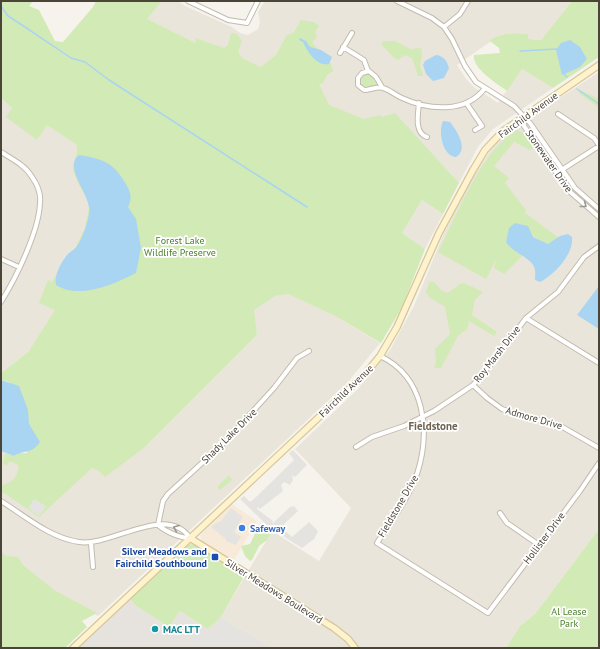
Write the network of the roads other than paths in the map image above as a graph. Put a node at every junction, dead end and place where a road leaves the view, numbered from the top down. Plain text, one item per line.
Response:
1 (188, 1) edge
2 (258, 1) edge
3 (397, 1) edge
4 (468, 1) edge
5 (444, 27) junction
6 (352, 33) dead end
7 (343, 47) junction
8 (340, 53) dead end
9 (599, 65) edge
10 (368, 71) junction
11 (382, 87) junction
12 (485, 88) junction
13 (419, 103) junction
14 (467, 104) junction
15 (558, 114) dead end
16 (523, 117) junction
17 (475, 130) dead end
18 (427, 137) dead end
19 (599, 145) edge
20 (1, 152) edge
21 (562, 170) junction
22 (556, 173) junction
23 (597, 206) edge
24 (599, 217) edge
25 (599, 246) edge
26 (1, 259) edge
27 (19, 267) junction
28 (1, 302) edge
29 (526, 318) junction
30 (309, 351) dead end
31 (380, 356) junction
32 (599, 363) edge
33 (473, 385) junction
34 (423, 417) junction
35 (356, 447) dead end
36 (599, 448) edge
37 (599, 463) edge
38 (1, 501) edge
39 (500, 513) dead end
40 (158, 525) junction
41 (190, 538) junction
42 (91, 543) junction
43 (539, 545) junction
44 (93, 568) dead end
45 (488, 613) joint
46 (73, 648) edge
47 (354, 648) edge

1 - 2 street
3 - 5 street
4 - 5 street
5 - 12 street
6 - 7 street
7 - 8 street
7 - 10 street
9 - 16 main road, Fairchild Avenue
10 - 11 street
10 - 11 street
11 - 13 street
12 - 14 street
12 - 16 street
13 - 14 street
13 - 18 street
14 - 17 street
15 - 19 street
16 - 21 street, Stonewater Drive
16 - 22 street, Stonewater Drive
16 - 31 main road, Fairchild Avenue
19 - 21 street
20 - 27 street
21 - 22 street
21 - 23 street, Stonewater Drive
22 -> 24 street, Stonewater Drive
25 - 29 street, Roy Marsh Drive
26 - 27 street
27 - 28 street
29 - 32 street
29 - 33 street, Roy Marsh Drive
30 - 40 street, Shady Lake Drive
31 - 34 street, Fieldstone Drive
31 - 41 main road, Fairchild Avenue
33 - 34 street, Roy Marsh Drive
33 - 36 street, Admore Drive
34 - 35 street, Roy Marsh Drive
34 - 45 street, Fieldstone Drive
37 - 43 street, Hollister Drive
38 - 42 street
39 - 43 street
40 - 41 street
40 - 42 street
41 - 46 main road, Fairchild Avenue
41 - 47 main road, Silver Meadows Boulevard
42 - 44 street
43 - 45 street, Hollister Drive

